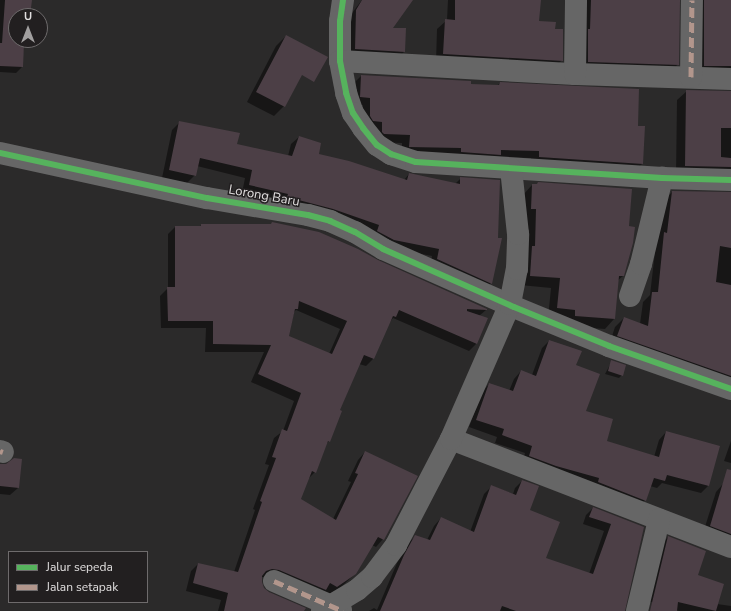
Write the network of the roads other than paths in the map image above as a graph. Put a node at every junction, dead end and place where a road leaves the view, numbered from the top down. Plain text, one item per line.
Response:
1 (343, 0) edge
2 (576, 0) edge
3 (692, 0) edge
4 (340, 61) junction
5 (575, 74) junction
6 (691, 77) junction
7 (731, 79) edge
8 (0, 153) edge
9 (511, 169) junction
10 (662, 178) junction
11 (731, 180) edge
12 (630, 296) dead end
13 (510, 304) junction
14 (731, 389) edge
15 (451, 439) junction
16 (659, 520) junction
17 (731, 547) edge
18 (274, 581) dead end
19 (332, 609) edge
20 (637, 611) edge

1 - 4 street
2 - 5 street
3 - 6 street
4 - 5 street
4 - 9 street
5 - 6 street
6 - 7 street
8 - 13 street, Lorong Baru
9 - 10 street
9 - 13 street
10 - 11 street
10 - 12 street
13 - 14 street, Lorong Baru
13 - 15 street
15 - 16 street
15 - 19 street
16 - 17 street
16 - 20 street
18 - 19 street

